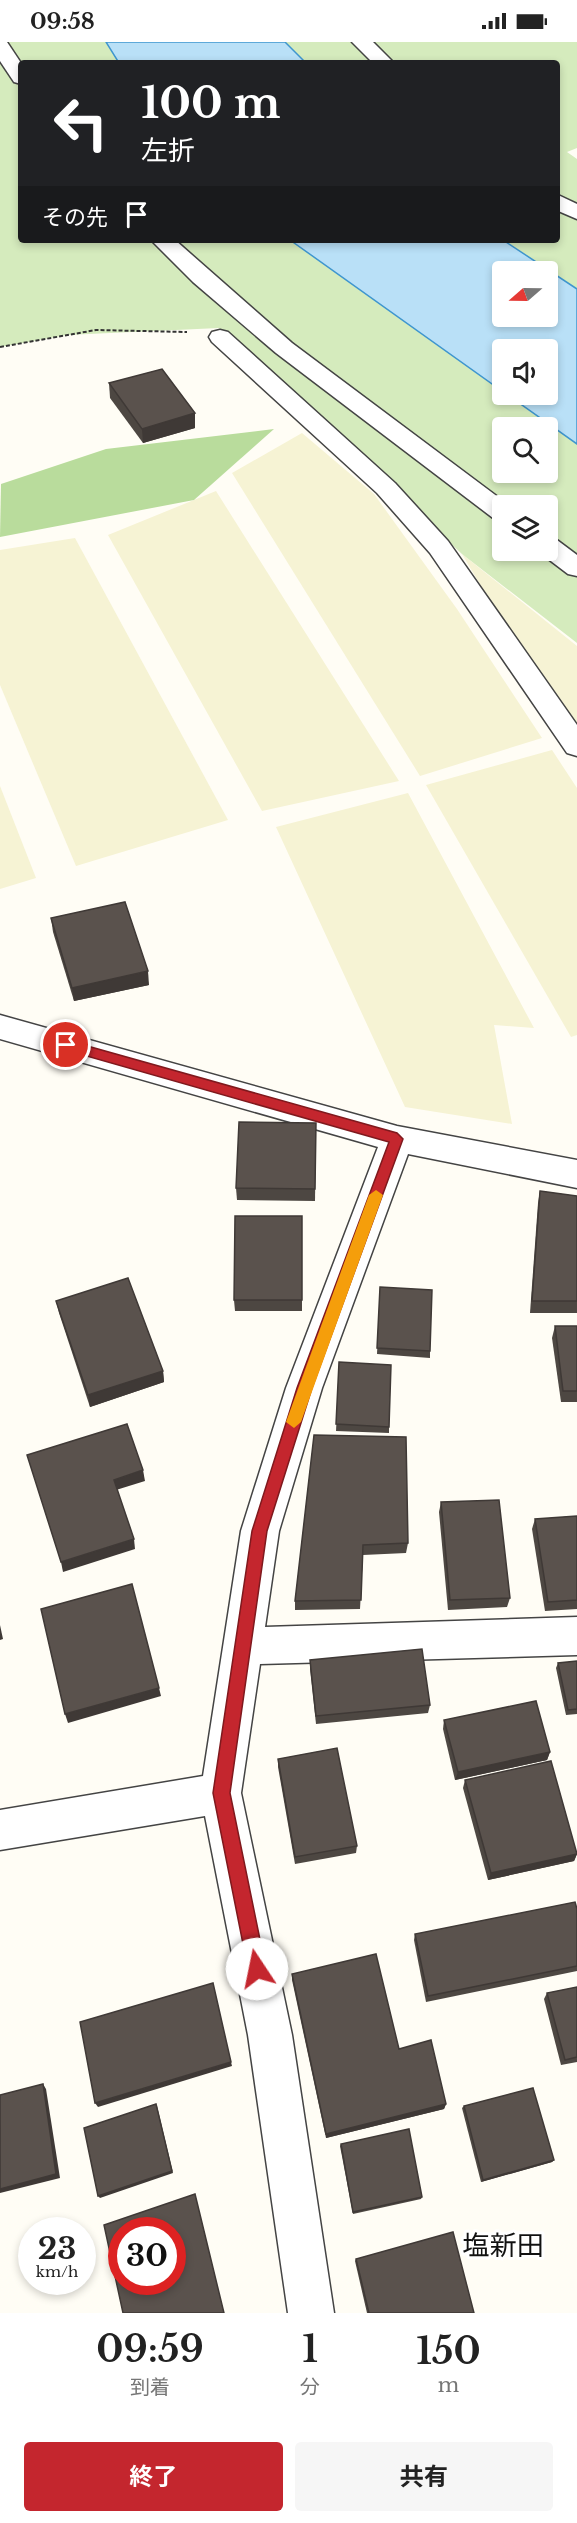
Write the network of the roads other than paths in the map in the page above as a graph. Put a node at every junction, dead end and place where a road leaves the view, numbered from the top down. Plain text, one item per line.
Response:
1 (362, 42) edge
2 (0, 46) edge
3 (381, 60) edge
4 (18, 73) edge
5 (560, 202) edge
6 (577, 213) edge
7 (165, 243) edge
8 (220, 337) road end
9 (492, 504) edge
10 (558, 554) edge
11 (577, 568) edge
12 (577, 746) edge
13 (0, 1027) edge
14 (397, 1139) junction
15 (577, 1174) edge
16 (577, 1635) edge
17 (243, 1646) junction
18 (221, 1793) junction
19 (0, 1830) edge
20 (311, 2313) edge

1 - 3 street
2 - 4 street
5 - 6 street
7 - 9 street
8 - 12 street
10 - 11 street
13 - 14 street
14 - 15 street
14 - 17 street
16 - 17 street
17 - 18 street
18 - 19 street
18 - 20 street

